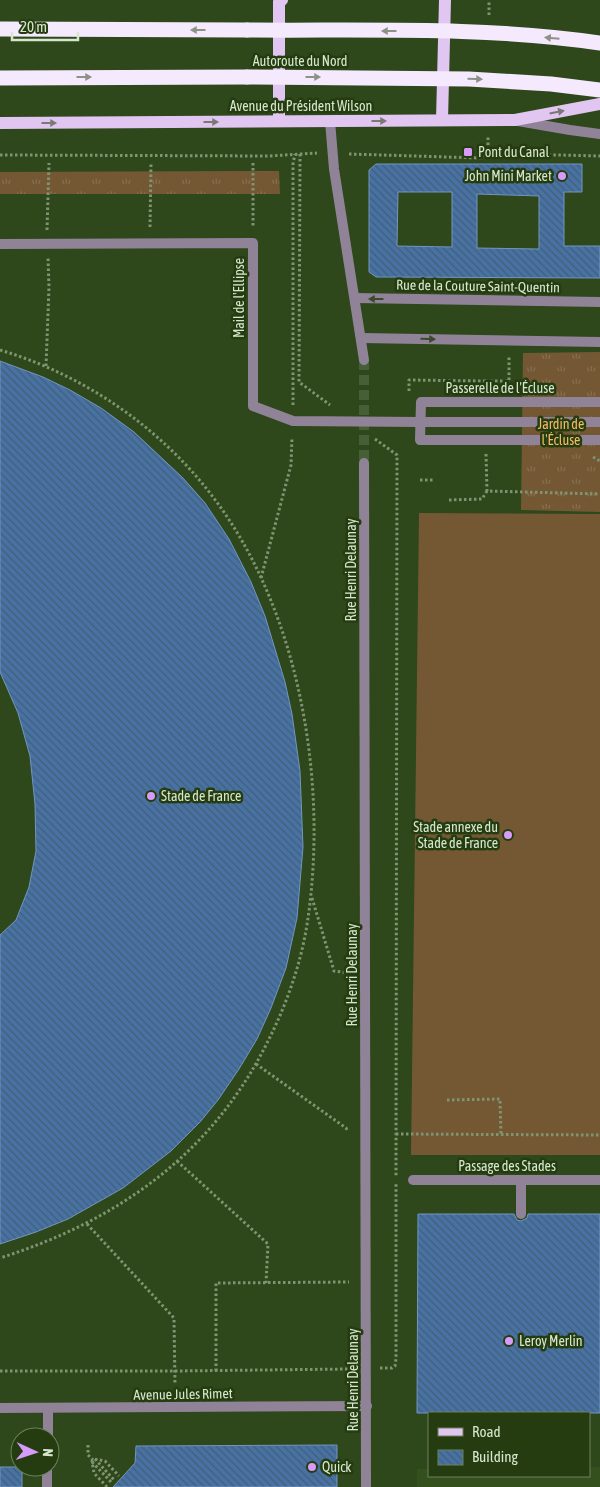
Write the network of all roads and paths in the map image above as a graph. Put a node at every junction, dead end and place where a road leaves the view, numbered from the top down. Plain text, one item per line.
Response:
1 (282, 0) edge
2 (445, 0) edge
3 (0, 30) edge
4 (600, 43) edge
5 (0, 78) edge
6 (600, 90) edge
7 (600, 104) edge
8 (442, 120) junction
9 (515, 120) junction
10 (279, 121) junction
11 (330, 121) junction
12 (0, 123) edge
13 (600, 134) edge
14 (361, 154) dead end
15 (0, 155) edge
16 (600, 156) edge
17 (49, 163) dead end
18 (151, 163) dead end
19 (253, 163) dead end
20 (150, 243) junction
21 (253, 243) junction
22 (0, 244) edge
23 (47, 244) junction
24 (355, 298) junction
25 (600, 302) edge
26 (362, 338) junction
27 (600, 342) edge
28 (0, 350) edge
29 (364, 360) tunnel mouth
30 (46, 366) junction
31 (421, 381) dead end
32 (485, 381) dead end
33 (600, 402) edge
34 (293, 421) junction
35 (420, 422) junction
36 (600, 422) edge
37 (600, 440) edge
38 (364, 464) tunnel mouth
39 (420, 480) dead end
40 (432, 480) dead end
41 (487, 491) dead end
42 (449, 500) dead end
43 (261, 578) junction
44 (311, 895) junction
45 (349, 974) dead end
46 (256, 1064) junction
47 (446, 1100) dead end
48 (350, 1134) dead end
49 (396, 1134) dead end
50 (501, 1135) junction
51 (600, 1135) edge
52 (177, 1161) junction
53 (413, 1180) dead end
54 (521, 1180) junction
55 (600, 1180) edge
56 (521, 1214) dead end
57 (86, 1224) junction
58 (0, 1258) edge
59 (350, 1282) dead end
60 (266, 1283) junction
61 (349, 1369) dead end
62 (0, 1371) edge
63 (175, 1371) junction
64 (216, 1371) junction
65 (175, 1385) dead end
66 (366, 1406) junction
67 (0, 1408) edge
68 (48, 1409) junction
69 (48, 1427) edge
70 (88, 1445) dead end
71 (93, 1460) junction
72 (119, 1476) dead end
73 (114, 1482) dead end
74 (107, 1487) edge
75 (366, 1487) edge

1 - 10 main road
2 - 8 main road
4 -> 3 highway, bridge
5 -> 6 highway, Autoroute du Nord, bridge
9 -> 7 main road, Avenue du Président Wilson
8 - 9 main road, Avenue du Président Wilson
11 -> 8 main road, Avenue du Président Wilson
9 - 13 street
10 - 11 main road, Avenue du Président Wilson
12 -> 10 main road, Avenue du Président Wilson
11 - 24 street
14 - 16 path
15 - 34 path
17 - 23 path
18 - 20 path
19 - 21 path
20 - 21 street, Mail de l'Ellipse
20 - 23 street, Mail de l'Ellipse
21 - 34 street, Mail de l'Ellipse
22 - 23 street, Mail de l'Ellipse
23 - 30 path
25 -> 24 street, Rue de la Couture Saint-Quentin
24 - 26 street
26 -> 27 street
26 - 29 street
28 - 30 path
30 - 43 path
31 - 32 path
33 - 35 street, Passerelle de l'Écluse
34 - 35 street, Mail de l'Ellipse
34 - 43 path
35 - 36 street, bridge
35 - 37 street
38 - 66 street, Rue Henri Delaunay
39 - 40 path
41 - 42 path
43 - 44 path
44 - 45 path
44 - 46 path
46 - 48 path
46 - 52 path
47 - 50 path
49 - 50 path
50 - 51 path
52 - 57 path
52 - 60 path
53 - 54 street, Passage des Stades
54 - 55 street, Passage des Stades
54 - 56 street
57 - 58 path
57 - 63 path
59 - 60 path
60 - 64 path
61 - 64 path
62 - 63 path
63 - 64 path
63 - 65 path
66 - 68 street, Avenue Jules Rimet
66 - 75 street, Rue Henri Delaunay
67 - 68 street, Avenue Jules Rimet
68 - 69 street
70 - 71 path
71 - 72 path
71 - 73 path
71 - 74 path

